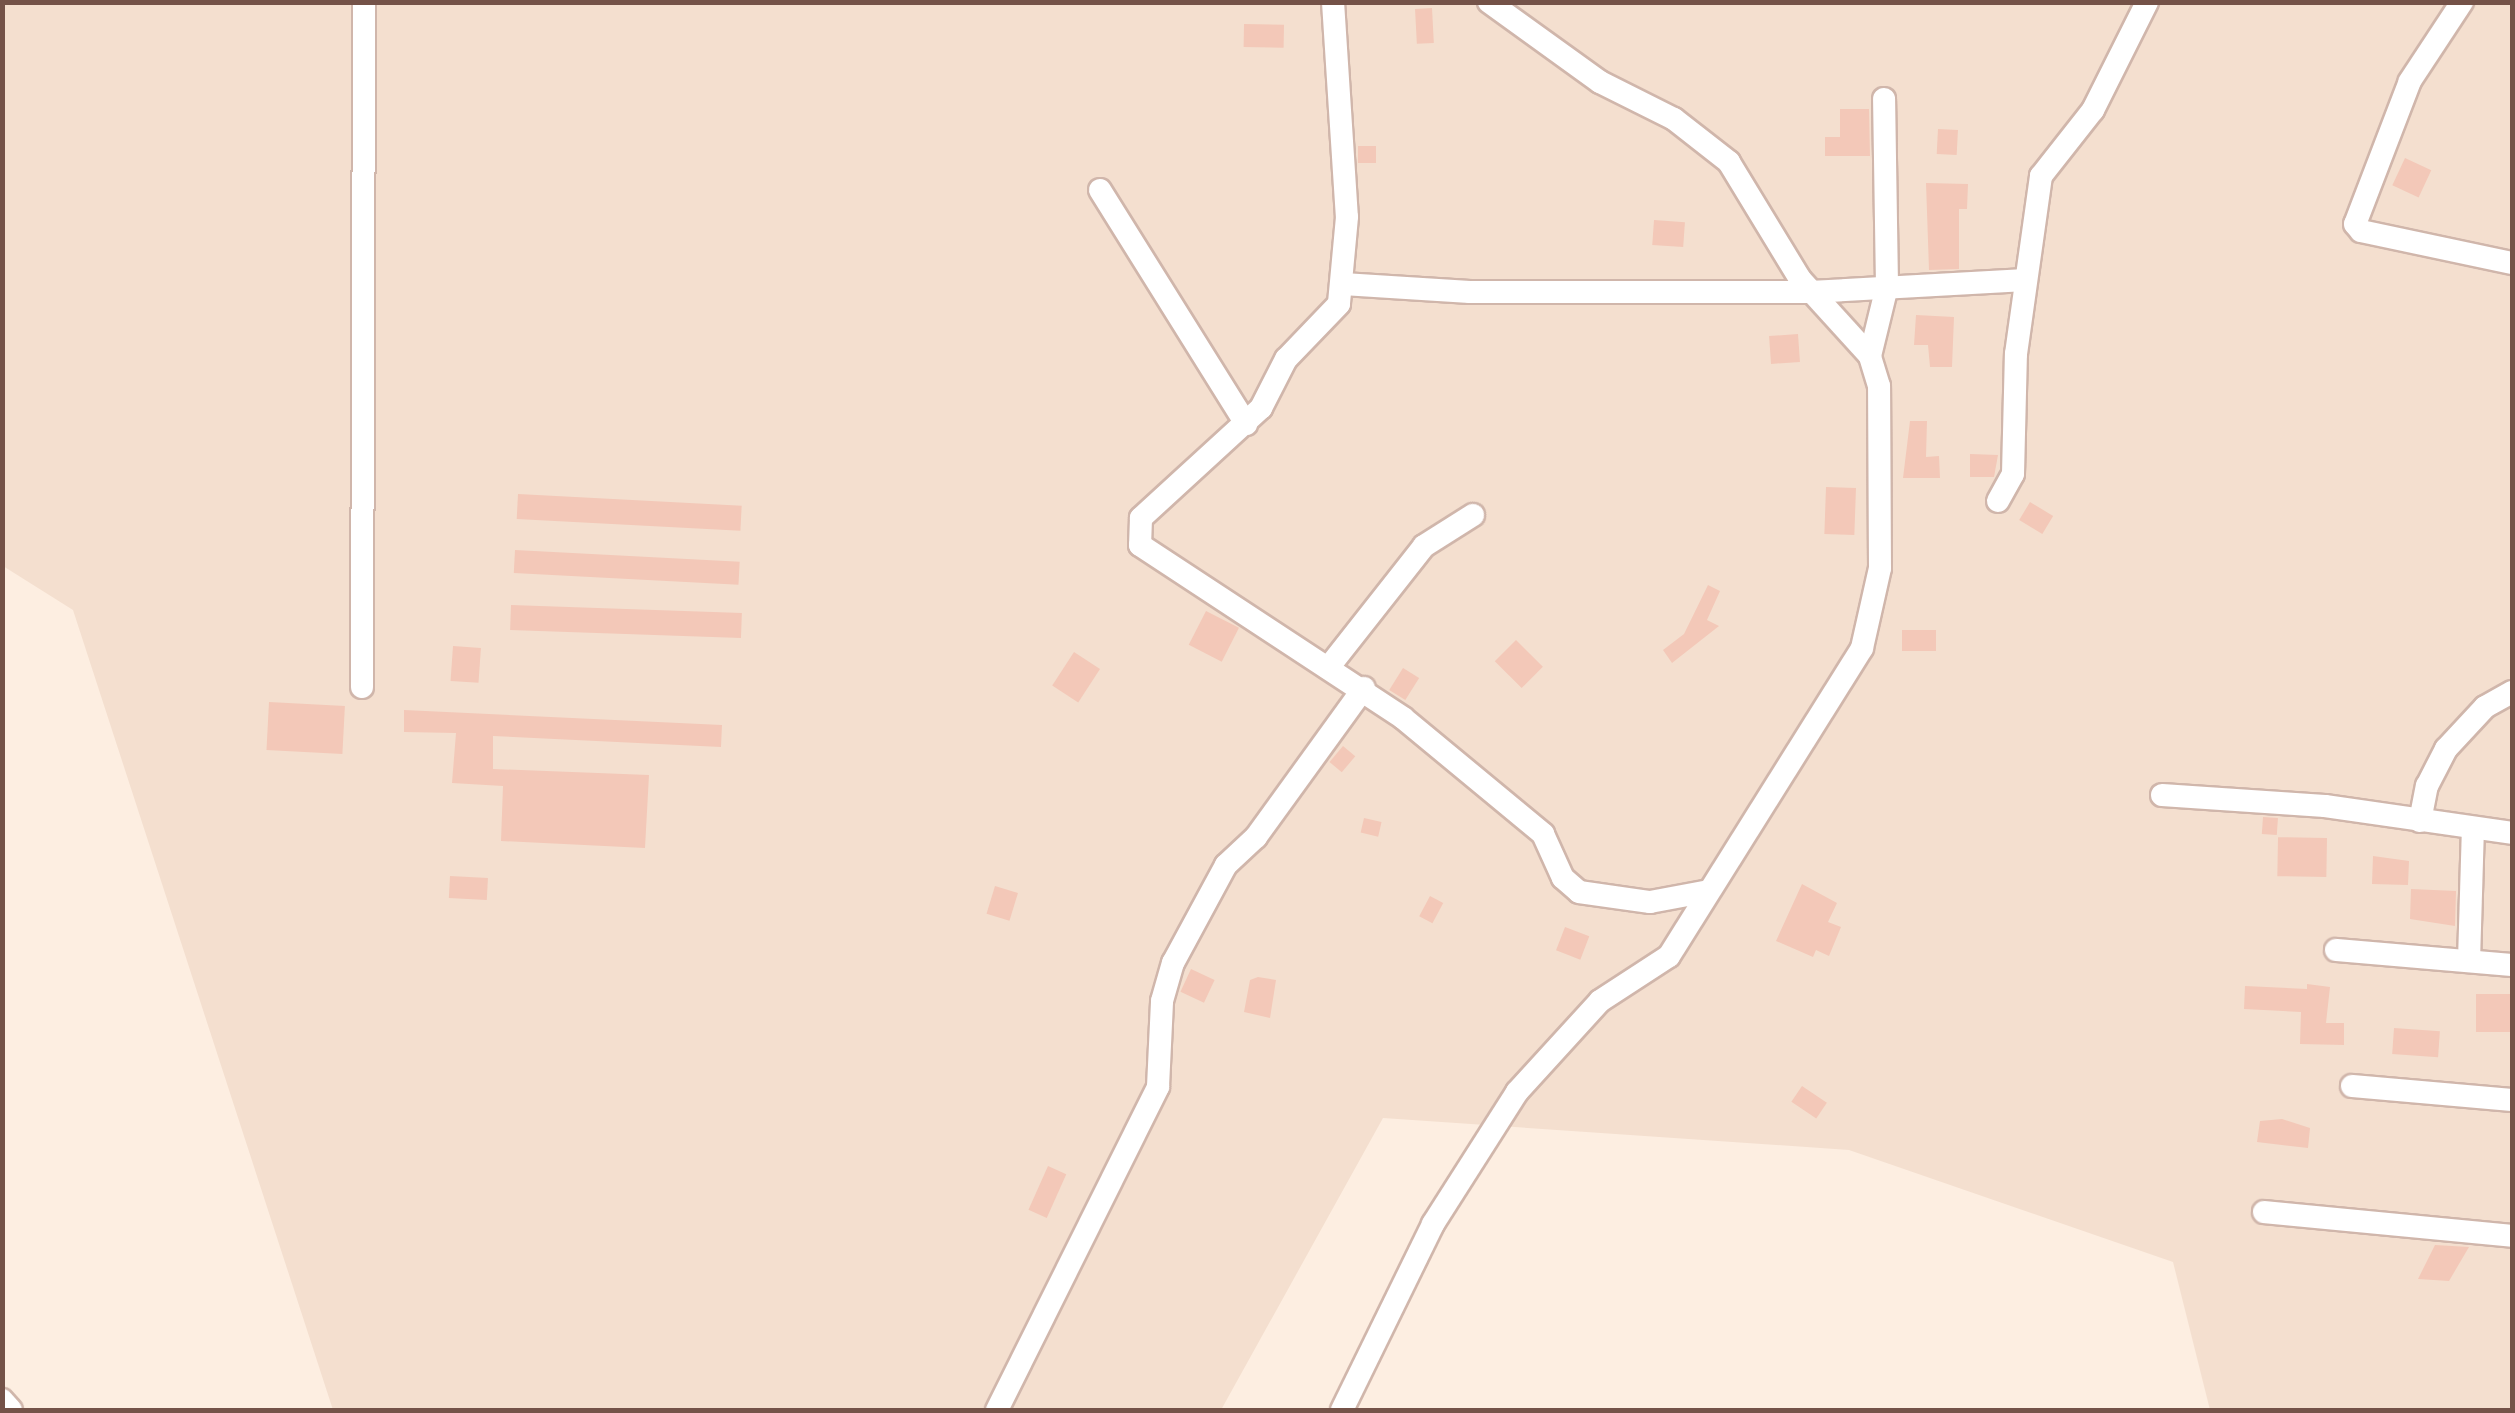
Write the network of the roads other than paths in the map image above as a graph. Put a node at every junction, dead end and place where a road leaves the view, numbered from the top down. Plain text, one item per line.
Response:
1 (364, 2) edge
2 (1332, 2) edge
3 (1489, 2) edge
4 (2148, 2) edge
5 (2462, 2) edge
6 (1884, 99) dead end
7 (1100, 190) dead end
8 (2512, 263) edge
9 (2026, 280) junction
10 (1343, 284) junction
11 (1887, 286) junction
12 (1810, 292) junction
13 (1870, 356) junction
14 (1246, 424) junction
15 (1998, 501) dead end
16 (1472, 515) dead end
17 (1328, 668) junction
18 (362, 687) dead end
19 (1364, 688) junction
20 (2512, 692) edge
21 (2162, 794) dead end
22 (2420, 821) junction
23 (2473, 829) junction
24 (2512, 833) edge
25 (1709, 891) junction
26 (2336, 950) dead end
27 (2469, 961) junction
28 (2512, 965) edge
29 (2352, 1086) dead end
30 (2512, 1100) edge
31 (2264, 1212) dead end
32 (2512, 1236) edge
33 (2, 1400) edge
34 (11, 1410) edge
35 (997, 1410) edge
36 (1342, 1410) edge

1 - 18 street
2 - 10 street
3 - 12 street
4 - 9 street
5 - 8 street
6 - 11 street
7 - 14 street
9 - 11 street
9 - 15 street
10 - 12 street
10 - 14 street
11 - 12 street
11 - 13 street
12 - 13 street
13 - 25 street
14 - 17 street
16 - 17 street
17 - 19 street
19 - 25 street
19 - 35 street
20 - 22 street
21 - 22 street
22 - 23 street
23 - 24 street
23 - 27 street
25 - 36 street
26 - 27 street
27 - 28 street
29 - 30 street
31 - 32 street
33 - 34 street

